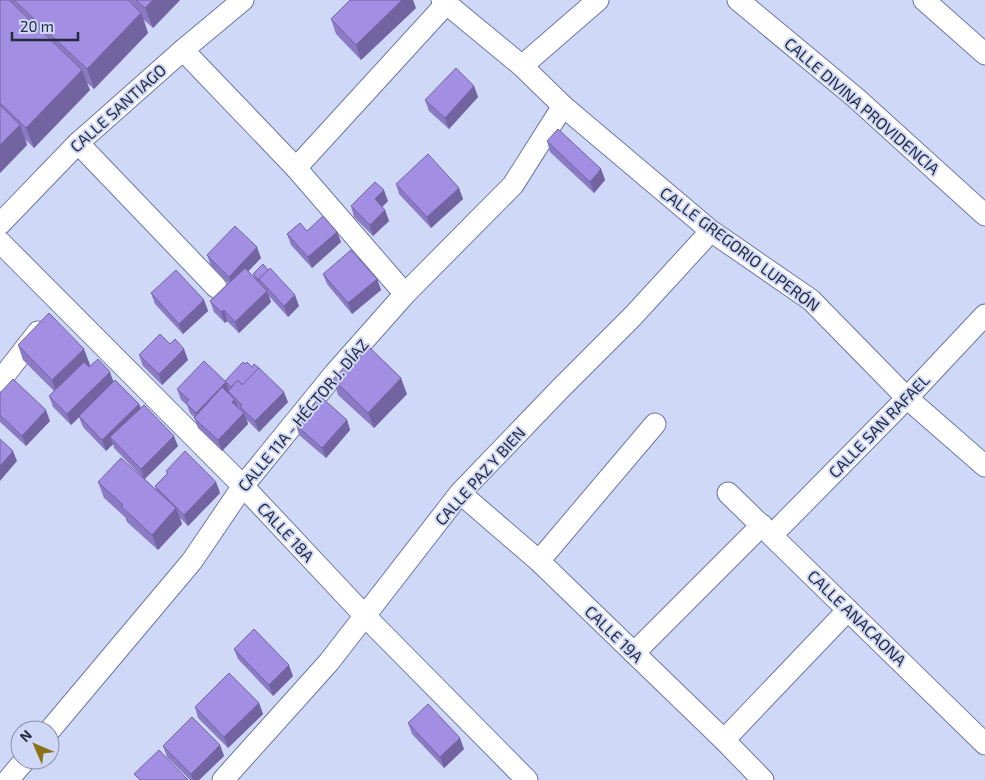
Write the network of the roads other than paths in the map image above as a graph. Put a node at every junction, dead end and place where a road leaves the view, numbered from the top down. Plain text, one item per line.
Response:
1 (243, 0) edge
2 (598, 0) edge
3 (738, 0) edge
4 (924, 0) edge
5 (444, 2) edge
6 (183, 50) junction
7 (985, 54) edge
8 (522, 66) junction
9 (563, 106) junction
10 (78, 143) junction
11 (296, 168) junction
12 (985, 214) edge
13 (0, 224) edge
14 (711, 231) junction
15 (0, 242) edge
16 (216, 287) dead end
17 (405, 294) junction
18 (61, 303) junction
19 (985, 315) edge
20 (0, 381) edge
21 (907, 398) junction
22 (655, 424) dead end
23 (985, 466) edge
24 (243, 486) junction
25 (460, 493) junction
26 (728, 493) dead end
27 (767, 530) junction
28 (539, 560) junction
29 (848, 610) junction
30 (365, 616) junction
31 (634, 653) junction
32 (58, 720) edge
33 (724, 740) junction
34 (985, 744) edge
35 (16, 770) edge
36 (8, 780) edge
37 (224, 780) edge
38 (527, 780) edge
39 (763, 780) edge

1 - 6 street, CALLE SANTIAGO
2 - 8 street
3 - 12 street, CALLE DIVINA PROVIDENCIA
4 - 7 street
5 - 8 street, CALLE GREGORIO LUPERÓN
5 - 11 street
6 - 10 street, CALLE SANTIAGO
6 - 11 street
8 - 9 street, CALLE GREGORIO LUPERÓN
9 - 14 street, CALLE GREGORIO LUPERÓN
9 - 17 street, CALLE 11A - HÉCTOR J. DÍAZ
10 - 13 street, CALLE SANTIAGO
10 - 16 street
11 - 17 street
14 - 21 street, CALLE GREGORIO LUPERÓN
14 - 25 street, CALLE PAZ Y BIEN
15 - 18 street, CALLE 18A
17 - 24 street, CALLE 11A - HÉCTOR J. DÍAZ
18 - 20 street
18 - 24 street, CALLE 18A
19 - 21 street, CALLE SAN RAFAEL
21 - 23 street, CALLE GREGORIO LUPERÓN
21 - 27 street, CALLE SAN RAFAEL
22 - 28 street
24 - 30 street, CALLE 18A
24 - 32 street, CALLE 11A - HÉCTOR J. DÍAZ
25 - 28 street, CALLE 19A
25 - 30 street, CALLE PAZ Y BIEN
26 - 27 street, CALLE ANACAONA
27 - 29 street, CALLE ANACAONA
27 - 31 street, CALLE SAN RAFAEL
28 - 31 street, CALLE 19A
29 - 33 street
29 - 34 street, CALLE ANACAONA
30 - 37 street, CALLE PAZ Y BIEN
30 - 38 street, CALLE 18A
31 - 33 street, CALLE 19A
33 - 39 street, CALLE 19A
35 - 36 street

